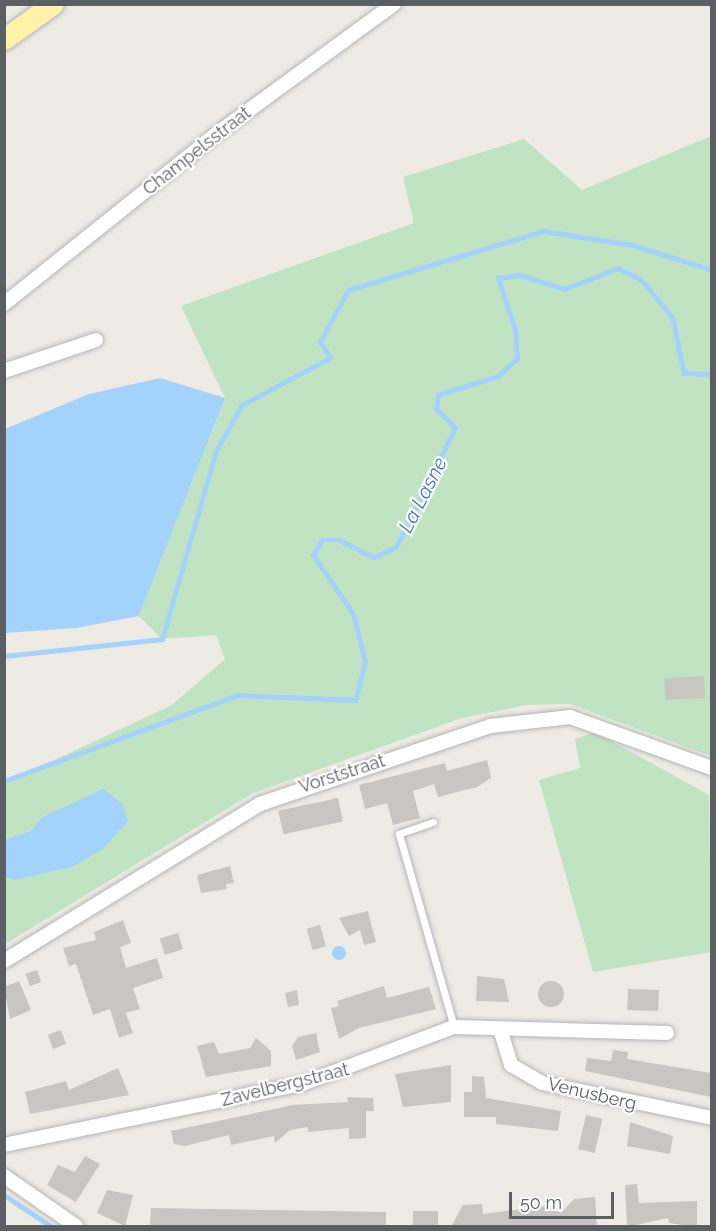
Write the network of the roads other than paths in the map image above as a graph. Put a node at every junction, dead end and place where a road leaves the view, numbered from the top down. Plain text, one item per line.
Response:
1 (53, 4) edge
2 (394, 4) edge
3 (4, 39) edge
4 (4, 304) edge
5 (96, 340) dead end
6 (4, 371) edge
7 (711, 768) edge
8 (433, 822) dead end
9 (4, 961) edge
10 (454, 1027) junction
11 (501, 1032) junction
12 (667, 1033) dead end
13 (711, 1118) edge
14 (4, 1145) edge
15 (4, 1176) edge
16 (76, 1227) edge

1 - 3 main road
2 - 4 street, Champelsstraat
5 - 6 street
7 - 9 street, Vorststraat
8 - 10 lane
10 - 11 street, Zavelbergstraat
10 - 14 street, Zavelbergstraat
11 - 12 street, Zavelbergstraat
11 - 13 street, Venusberg
15 - 16 street

